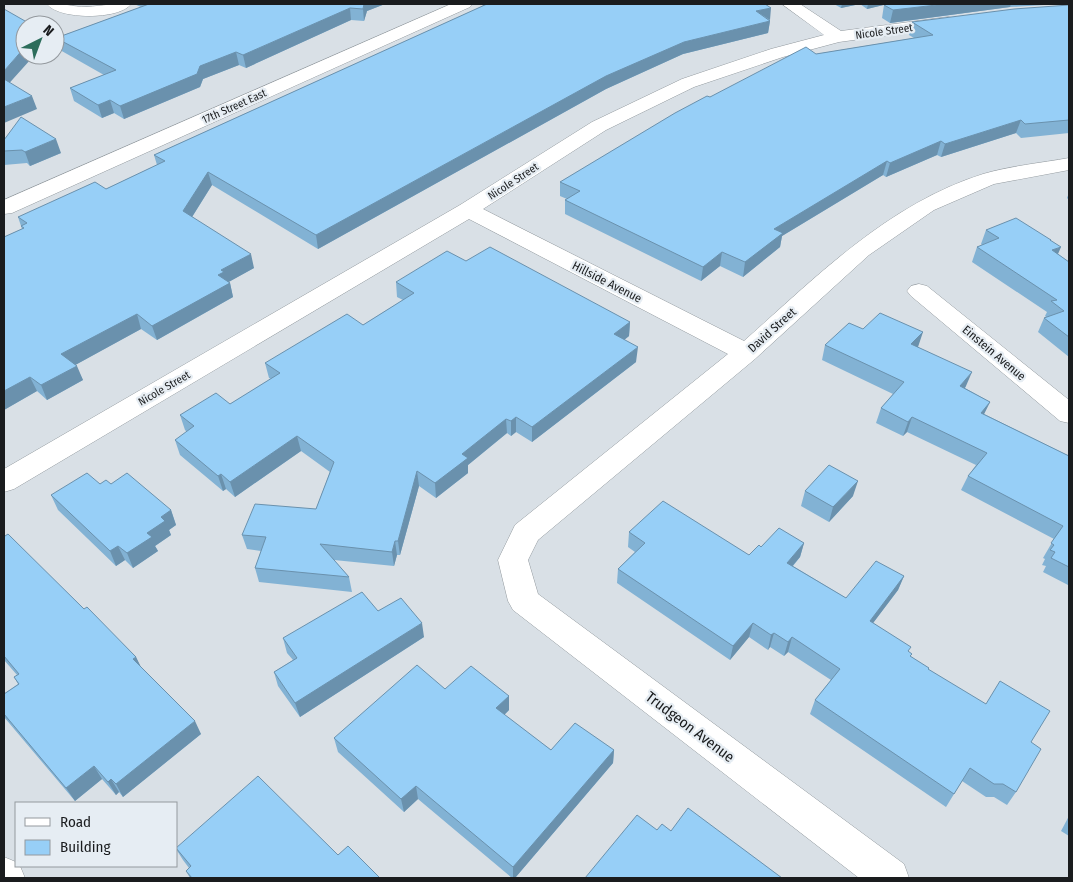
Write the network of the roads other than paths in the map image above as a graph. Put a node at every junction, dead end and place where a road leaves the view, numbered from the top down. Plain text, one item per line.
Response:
1 (56, 4) edge
2 (123, 4) edge
3 (464, 4) edge
4 (790, 4) edge
5 (972, 19) edge
6 (838, 37) junction
7 (1069, 164) edge
8 (4, 208) edge
9 (468, 210) junction
10 (919, 291) dead end
11 (746, 353) junction
12 (1069, 414) edge
13 (4, 482) edge
14 (513, 560) joint
15 (890, 878) edge

1 - 2 street
3 - 8 street, 17th Street East
4 - 6 street
5 - 6 street, Nicole Street
6 - 9 street, Nicole Street
7 - 11 street, David Street
9 - 11 street, Hillside Avenue
9 - 13 street, Nicole Street
10 - 12 street, Einstein Avenue
11 - 14 street, David Street
14 - 15 street, Trudgeon Avenue

